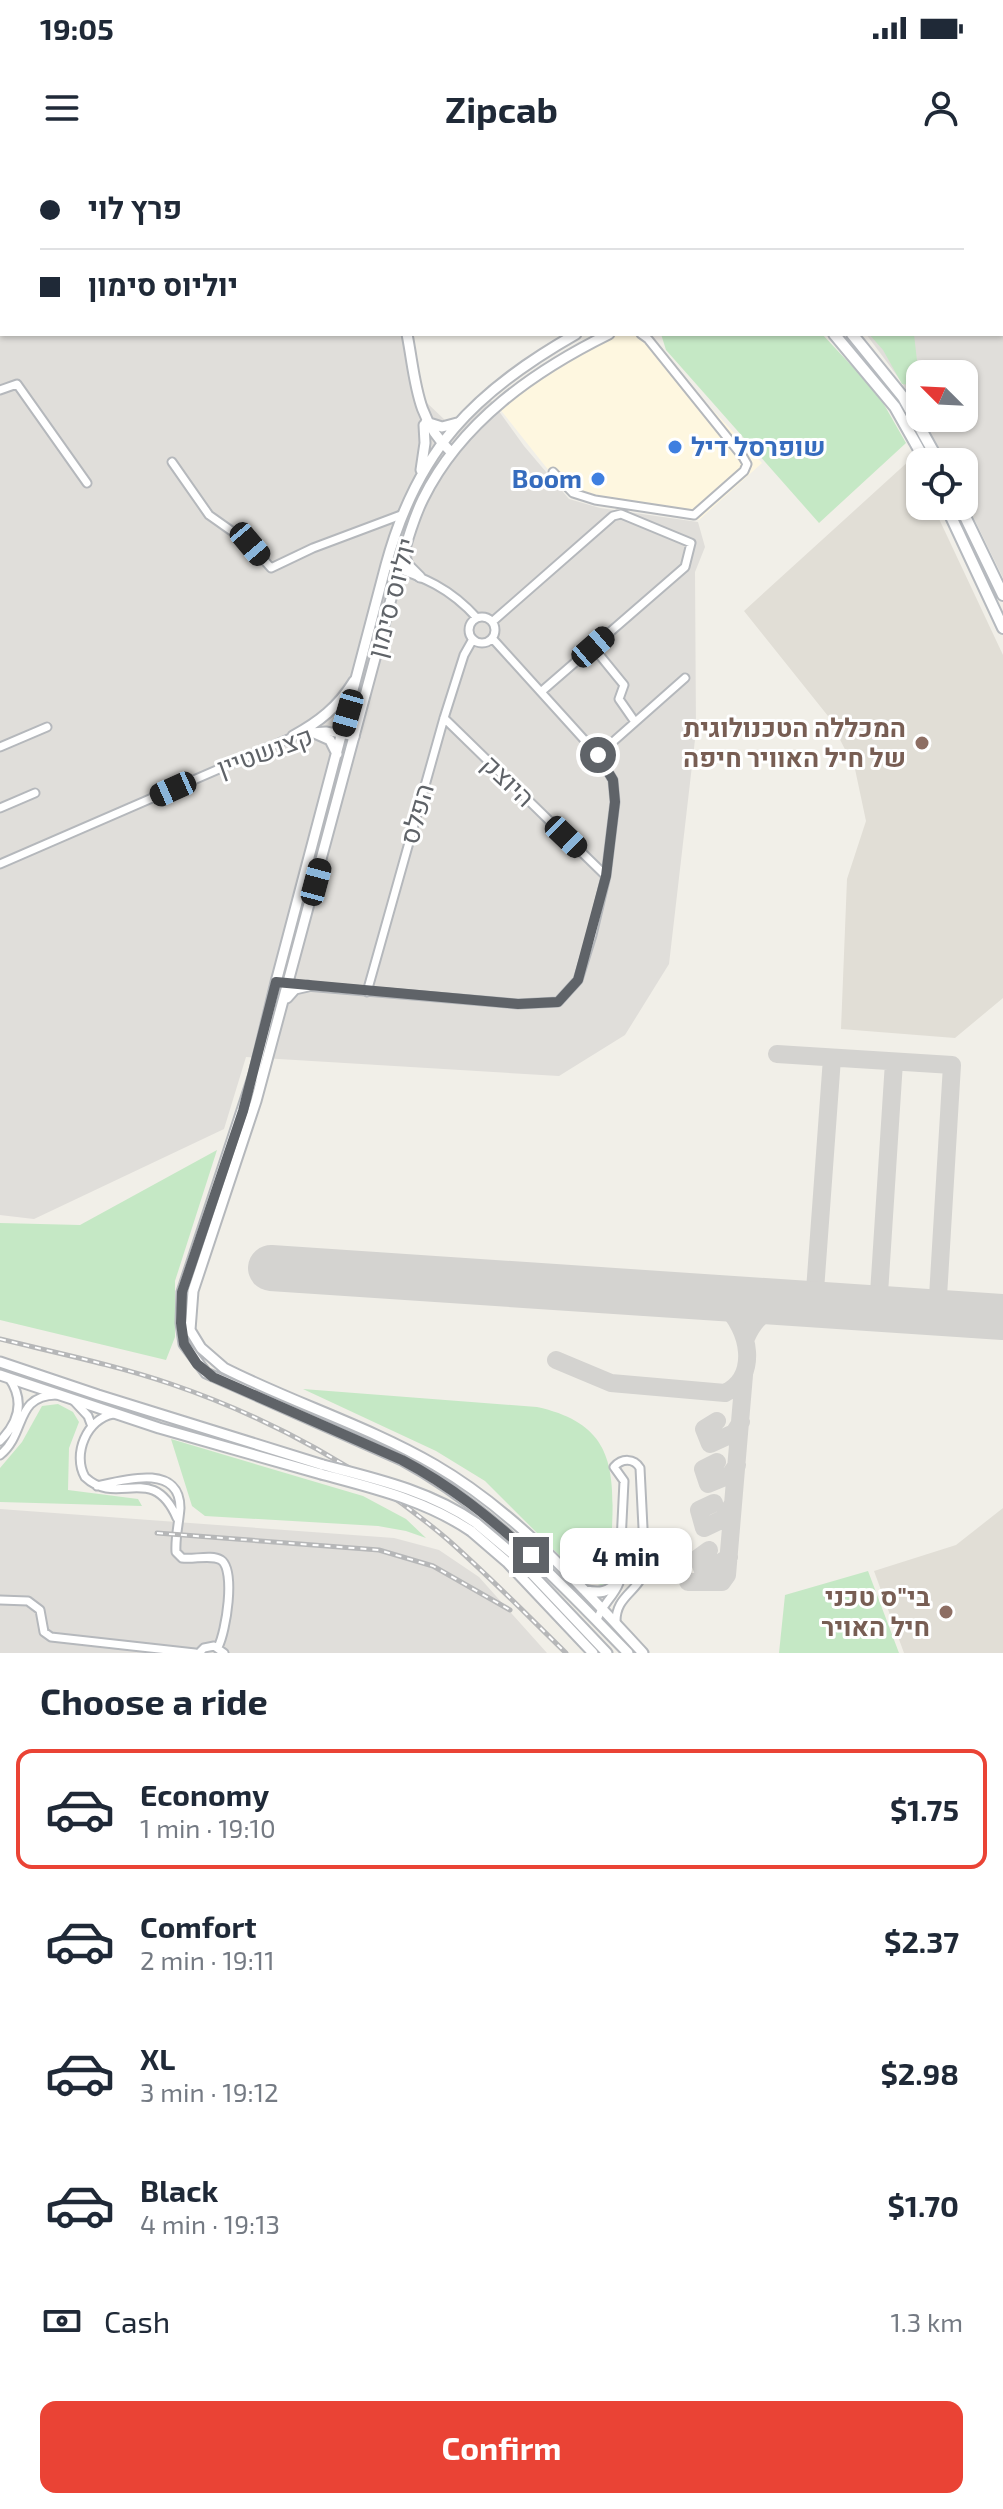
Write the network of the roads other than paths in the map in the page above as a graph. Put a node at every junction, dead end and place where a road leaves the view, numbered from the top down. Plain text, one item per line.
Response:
1 (407, 336) edge
2 (573, 336) edge
3 (605, 336) edge
4 (645, 336) edge
5 (836, 336) edge
6 (854, 336) edge
7 (0, 390) edge
8 (424, 418) junction
9 (463, 419) junction
10 (441, 443) junction
11 (918, 448) edge
12 (931, 448) edge
13 (452, 453) junction
14 (172, 462) dead end
15 (553, 472) dead end
16 (418, 480) junction
17 (87, 483) dead end
18 (401, 515) junction
19 (953, 520) edge
20 (967, 520) edge
21 (404, 551) junction
22 (386, 565) junction
23 (399, 569) junction
24 (420, 577) junction
25 (1003, 595) edge
26 (477, 618) junction
27 (492, 622) junction
28 (1003, 628) edge
29 (492, 638) junction
30 (473, 639) junction
31 (593, 647) junction
32 (360, 672) junction
33 (685, 678) dead end
34 (542, 691) junction
35 (444, 718) junction
36 (635, 722) junction
37 (47, 727) dead end
38 (312, 732) junction
39 (342, 734) junction
40 (293, 736) junction
41 (355, 737) junction
42 (0, 747) edge
43 (598, 755) junction
44 (337, 756) junction
45 (35, 793) dead end
46 (0, 808) edge
47 (0, 864) edge
48 (606, 876) junction
49 (292, 969) junction
50 (276, 982) junction
51 (288, 984) junction
52 (308, 986) junction
53 (367, 992) junction
54 (283, 1004) junction
55 (0, 1362) edge
56 (5, 1377) edge
57 (59, 1395) junction
58 (74, 1400) junction
59 (115, 1414) junction
60 (91, 1424) junction
61 (0, 1441) edge
62 (0, 1455) edge
63 (322, 1469) junction
64 (97, 1486) junction
65 (177, 1518) junction
66 (474, 1527) junction
67 (619, 1580) junction
68 (583, 1589) junction
69 (0, 1600) edge
70 (602, 1608) junction
71 (597, 1621) junction
72 (616, 1623) junction
73 (221, 1650) edge
74 (145, 1651) edge
75 (197, 1653) edge
76 (593, 1653) edge
77 (607, 1653) edge
78 (628, 1653) edge
79 (643, 1653) edge

1 - 8 street
2 - 9 street, יוליוס סימון
3 - 13 street, יוליוס סימון
4 - 15 street
5 - 11 main road
6 - 12 main road
7 - 17 street
8 - 9 street
8 - 10 street
8 - 16 street
9 - 10 street, יוליוס סימון
10 - 13 street
10 - 16 street, יוליוס סימון
13 - 21 street, יוליוס סימון
14 - 18 street
16 - 18 street, יוליוס סימון
18 - 22 street, יוליוס סימון
19 - 28 main road
20 - 25 main road
21 - 23 street, יוליוס סימון
21 - 24 street
22 - 23 street
22 - 32 street, יוליוס סימון
23 - 24 street
23 - 41 street, יוליוס סימון
24 - 26 street
26 - 27 street
26 - 30 street
27 - 29 street
27 - 31 street
29 - 30 street
29 - 34 street
30 - 35 street, הפלס
31 - 34 street
31 - 36 street
32 - 39 street, יוליוס סימון
32 - 40 street
33 - 36 street
34 - 43 street
35 - 48 street, היוצק
35 - 53 street, הפלס
36 - 43 street
37 - 42 street
38 - 39 street, קצנשטיין
38 - 40 street, קצנשטיין
38 - 44 street
39 - 41 street, קצנשטיין
39 - 44 street, יוליוס סימון
40 - 47 street, קצנשטיין
41 - 49 street, יוליוס סימון
43 - 48 street
44 - 50 street, יוליוס סימון
45 - 46 street
48 - 53 street
49 - 51 street, יוליוס סימון
49 - 52 street
50 - 51 street
50 - 71 street, יוליוס סימון
51 - 52 street
51 - 54 street, יוליוס סימון
52 - 53 street
52 - 54 street
54 - 68 street, יוליוס סימון
55 - 63 street
56 - 57 street
56 - 61 street
57 - 58 street
57 - 62 street
58 - 59 street
58 - 60 street
59 - 60 street
59 - 63 street
60 - 64 street
63 - 66 street, bridge
64 - 65 street
64 - 65 street
65 - 73 street
66 - 76 street
66 - 77 street
67 - 68 street
67 - 70 street
67 - 72 street
68 - 70 street, יוליוס סימון
69 - 74 street
70 - 71 street
70 - 72 street, יוליוס סימון
71 - 78 street, יוליוס סימון
72 - 79 street, יוליוס סימון
73 - 75 street
74 - 75 street

